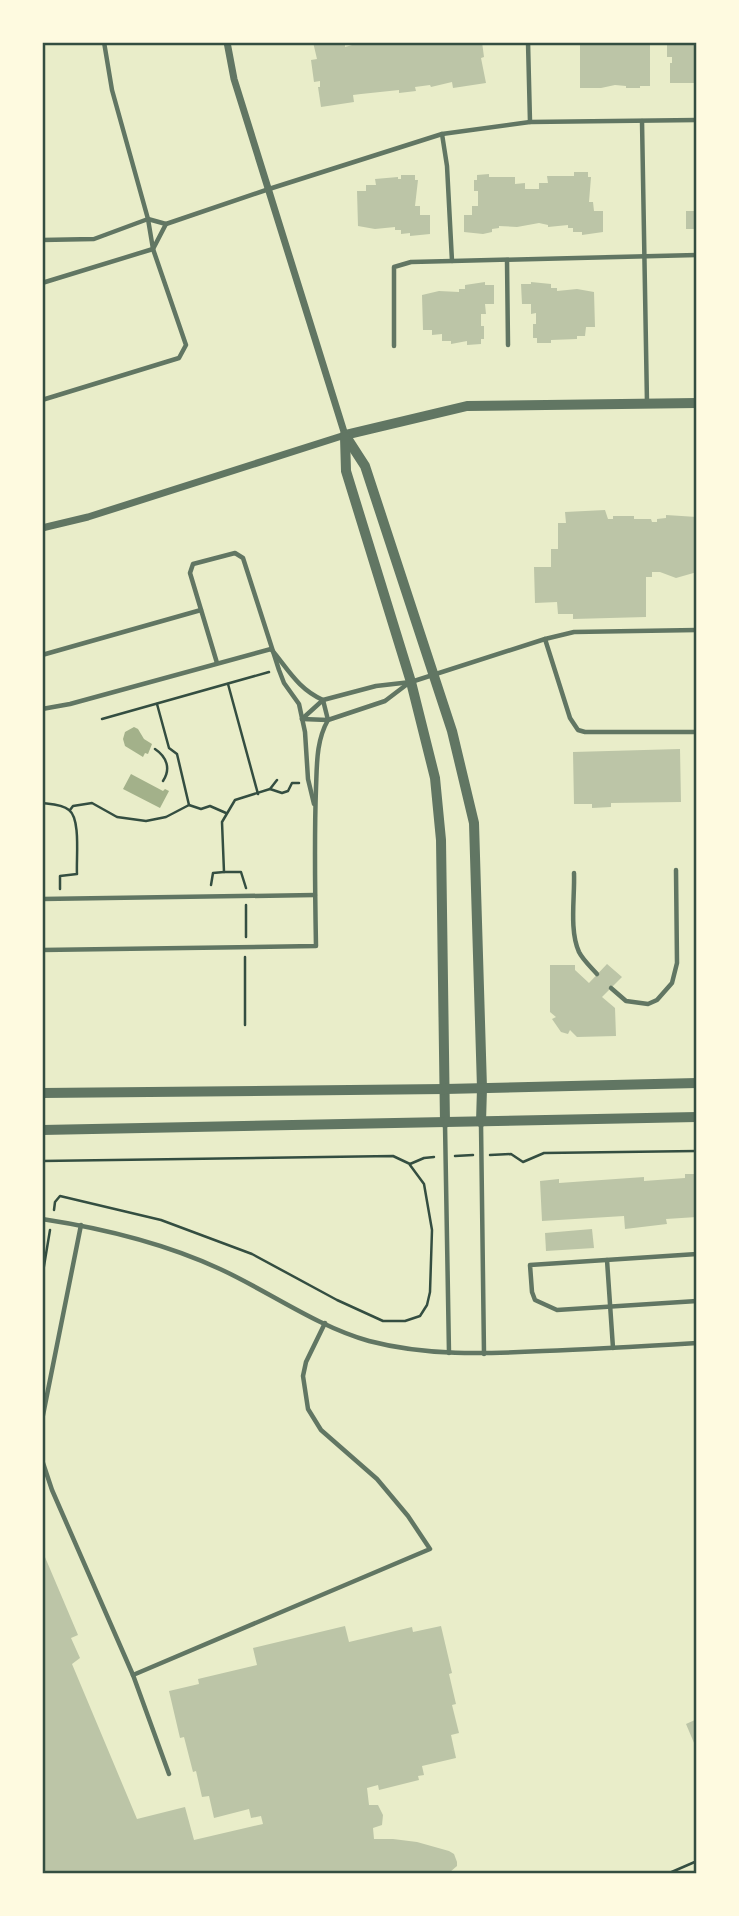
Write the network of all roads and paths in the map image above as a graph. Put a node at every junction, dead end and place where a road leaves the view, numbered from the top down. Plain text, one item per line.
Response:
1 (104, 42) edge
2 (227, 42) edge
3 (528, 42) edge
4 (697, 120) edge
5 (642, 121) junction
6 (530, 122) junction
7 (442, 134) junction
8 (269, 189) junction
9 (148, 219) junction
10 (166, 224) junction
11 (42, 240) edge
12 (153, 249) junction
13 (697, 255) edge
14 (644, 256) junction
15 (507, 260) junction
16 (452, 261) junction
17 (42, 283) edge
18 (508, 345) dead end
19 (394, 346) dead end
20 (42, 400) edge
21 (697, 403) edge
22 (646, 404) junction
23 (345, 435) junction
24 (42, 528) edge
25 (201, 610) junction
26 (697, 630) edge
27 (545, 639) junction
28 (271, 649) junction
29 (42, 655) edge
30 (217, 663) junction
31 (279, 670) junction
32 (433, 675) junction
33 (411, 682) junction
34 (228, 684) junction
35 (323, 700) junction
36 (157, 704) junction
37 (42, 709) edge
38 (102, 719) dead end
39 (302, 719) junction
40 (328, 720) junction
41 (697, 732) edge
42 (155, 750) dead end
43 (163, 781) dead end
44 (309, 783) junction
45 (270, 789) dead end
46 (258, 794) dead end
47 (42, 803) edge
48 (189, 805) junction
49 (70, 810) junction
50 (315, 812) junction
51 (226, 813) dead end
52 (676, 870) dead end
53 (225, 872) dead end
54 (574, 873) dead end
55 (201, 886) dead end
56 (316, 895) junction
57 (42, 899) edge
58 (61, 899) junction
59 (42, 950) edge
60 (597, 974) dead end
61 (611, 988) dead end
62 (697, 1083) edge
63 (482, 1088) junction
64 (445, 1089) junction
65 (42, 1093) edge
66 (697, 1118) edge
67 (481, 1122) junction
68 (445, 1123) junction
69 (42, 1130) edge
70 (697, 1151) edge
71 (481, 1155) junction
72 (446, 1157) junction
73 (42, 1161) edge
74 (410, 1164) junction
75 (42, 1219) edge
76 (52, 1220) junction
77 (81, 1225) junction
78 (697, 1254) edge
79 (607, 1260) junction
80 (42, 1278) edge
81 (697, 1301) edge
82 (610, 1307) junction
83 (325, 1323) junction
84 (697, 1343) edge
85 (612, 1348) junction
86 (449, 1353) junction
87 (484, 1354) junction
88 (42, 1420) edge
89 (42, 1460) edge
90 (133, 1675) junction
91 (169, 1774) dead end
92 (697, 1861) edge
93 (667, 1874) edge

1 - 9 lane
2 - 8 street
3 - 6 lane
4 - 5 lane
5 - 6 lane
5 - 14 lane
6 - 7 lane
7 - 8 lane
7 - 16 lane
8 - 10 lane
8 - 23 street
9 - 10 lane
9 - 11 lane
9 - 12 lane
10 - 12 lane
12 - 17 lane
12 - 20 lane
13 - 14 lane
14 - 15 lane
14 - 22 lane
15 - 16 lane
15 - 18 lane
16 - 19 lane
21 - 22 street
22 - 23 street
23 - 24 street
23 - 32 street
23 - 33 street
25 - 28 lane
25 - 29 lane
25 - 30 lane
26 - 27 lane
27 - 32 lane
27 - 41 lane
28 - 30 lane
28 - 31 lane
28 - 35 lane
30 - 37 lane
31 - 34 path
31 - 39 lane
32 - 33 lane
32 - 63 street
33 - 35 lane
33 - 40 lane
33 - 64 street
34 - 36 path
34 - 46 path
35 - 39 lane
35 - 40 lane
36 - 38 path
36 - 48 path
39 - 40 lane
39 - 44 lane
40 - 50 lane
42 - 43 path
44 - 45 path
44 - 50 lane
47 - 49 path
48 - 49 path
48 - 51 path
49 - 58 path
50 - 56 lane
52 - 61 lane
53 - 55 path
54 - 60 lane
56 - 58 lane
56 - 59 lane
57 - 58 lane
62 - 63 street
63 - 64 street
63 - 67 street
64 - 65 street
64 - 68 street
66 - 67 street
67 - 68 street
67 - 71 lane
68 - 69 street
68 - 72 lane
70 - 71 path
71 - 72 path
71 - 87 lane
72 - 74 path
72 - 86 lane
73 - 74 path
74 - 76 path
75 - 76 lane
76 - 77 lane
76 - 80 path
77 - 83 lane
77 - 88 lane
78 - 79 lane
79 - 82 lane
79 - 82 lane
81 - 82 lane
82 - 85 lane
83 - 86 lane
83 - 90 lane
84 - 85 lane
85 - 87 lane
86 - 87 lane
89 - 90 lane
90 - 91 lane
92 - 93 path

